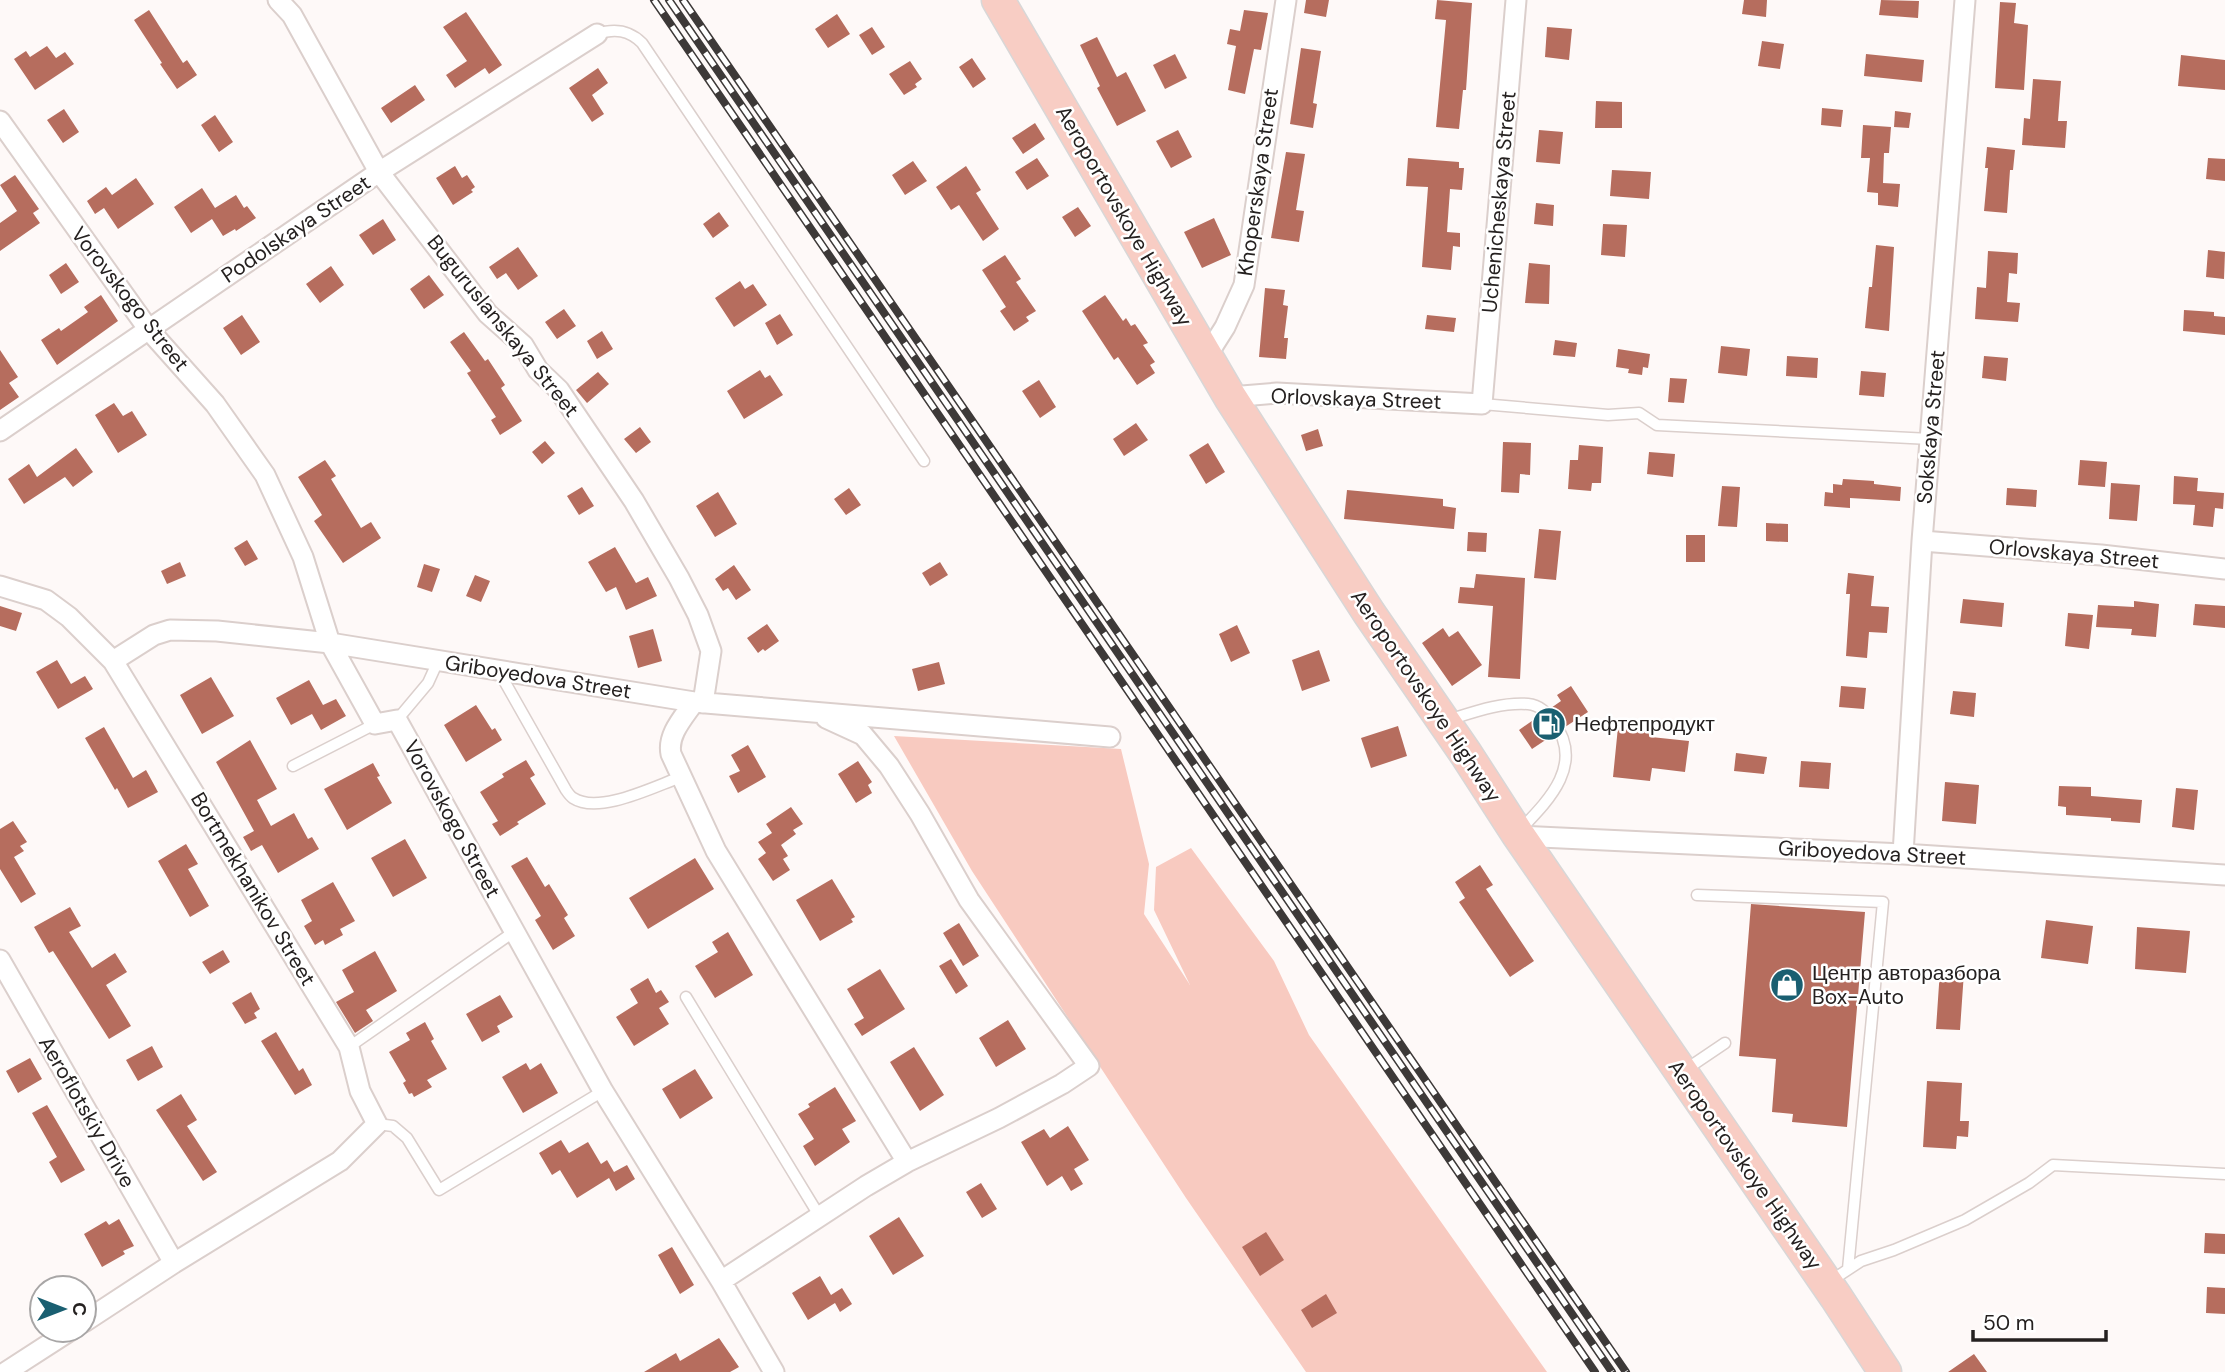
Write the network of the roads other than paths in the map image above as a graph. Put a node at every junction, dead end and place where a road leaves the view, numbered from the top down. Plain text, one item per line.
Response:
1 (278, 0) edge
2 (998, 0) edge
3 (1286, 0) edge
4 (1516, 0) edge
5 (1965, 0) edge
6 (597, 34) joint
7 (0, 121) edge
8 (379, 172) junction
9 (149, 330) junction
10 (1206, 357) junction
11 (1230, 397) junction
12 (1482, 404) junction
13 (0, 431) edge
14 (1930, 439) junction
15 (924, 461) dead end
16 (1922, 541) junction
17 (2225, 569) edge
18 (0, 586) edge
19 (330, 643) junction
20 (113, 661) junction
21 (438, 661) junction
22 (498, 670) junction
23 (698, 702) junction
24 (813, 712) junction
25 (397, 720) junction
26 (1443, 722) junction
27 (375, 724) junction
28 (1110, 737) dead end
29 (293, 766) dead end
30 (681, 777) junction
31 (1518, 835) junction
32 (1903, 854) junction
33 (2225, 875) edge
34 (1697, 895) dead end
35 (515, 931) junction
36 (0, 960) edge
37 (686, 997) dead end
38 (1725, 1043) dead end
39 (349, 1047) junction
40 (1681, 1072) junction
41 (603, 1091) junction
42 (377, 1124) junction
43 (907, 1162) junction
44 (2225, 1174) edge
45 (820, 1217) junction
46 (174, 1264) junction
47 (1838, 1276) junction
48 (721, 1281) junction
49 (98, 1312) edge
50 (49, 1344) edge
51 (6, 1372) edge
52 (774, 1372) edge
53 (1885, 1372) edge

1 - 8 street, Buguruslanskaya Street
2 - 10 main road, Aeroportovskoye Highway
3 - 10 street, Khoperskaya Street
4 - 12 street, Uchenicheskaya Street
5 - 14 street, Sokskaya Street
6 - 8 street, Podolskaya Street
6 - 15 lane
7 - 9 street, Vorovskogo Street
8 - 9 street, Podolskaya Street
8 - 23 street, Buguruslanskaya Street
9 - 13 street, Podolskaya Street
9 - 19 street, Vorovskogo Street
10 - 11 main road, Aeroportovskoye Highway
11 - 12 street, Orlovskaya Street
11 - 26 main road, Aeroportovskoye Highway
12 - 14 lane
14 - 16 street, Sokskaya Street
16 - 17 street, Orlovskaya Street
16 - 32 street, Sokskaya Street
18 - 20 street
19 - 20 street, Griboyedova Street
19 - 21 street, Griboyedova Street
19 - 27 street, Vorovskogo Street
20 - 39 street, Bortmekhanikov Street
21 - 22 street, Griboyedova Street
21 - 25 lane
22 - 23 street, Griboyedova Street
22 - 30 lane
23 - 24 street, Griboyedova Street
23 - 30 street
24 - 28 street, Griboyedova Street
24 - 43 street
25 - 27 street, Vorovskogo Street
25 - 35 street, Vorovskogo Street
26 - 31 main road, Aeroportovskoye Highway
26 - 31 lane
27 - 29 lane
30 - 43 street
31 - 32 street, Griboyedova Street
31 - 40 main road, Aeroportovskoye Highway
32 - 33 street, Griboyedova Street
34 - 47 lane
35 - 39 lane
35 - 41 street, Vorovskogo Street
36 - 46 street, Aeroflotskiy Drive
37 - 45 lane
38 - 40 lane
39 - 42 street, Bortmekhanikov Street
40 - 47 main road, Aeroportovskoye Highway
41 - 42 lane
41 - 48 street, Vorovskogo Street
42 - 46 street
43 - 45 street
44 - 47 lane
45 - 48 street
46 - 49 street
47 - 53 main road, Aeroportovskoye Highway
48 - 52 street, Vorovskogo Street
50 - 51 street

